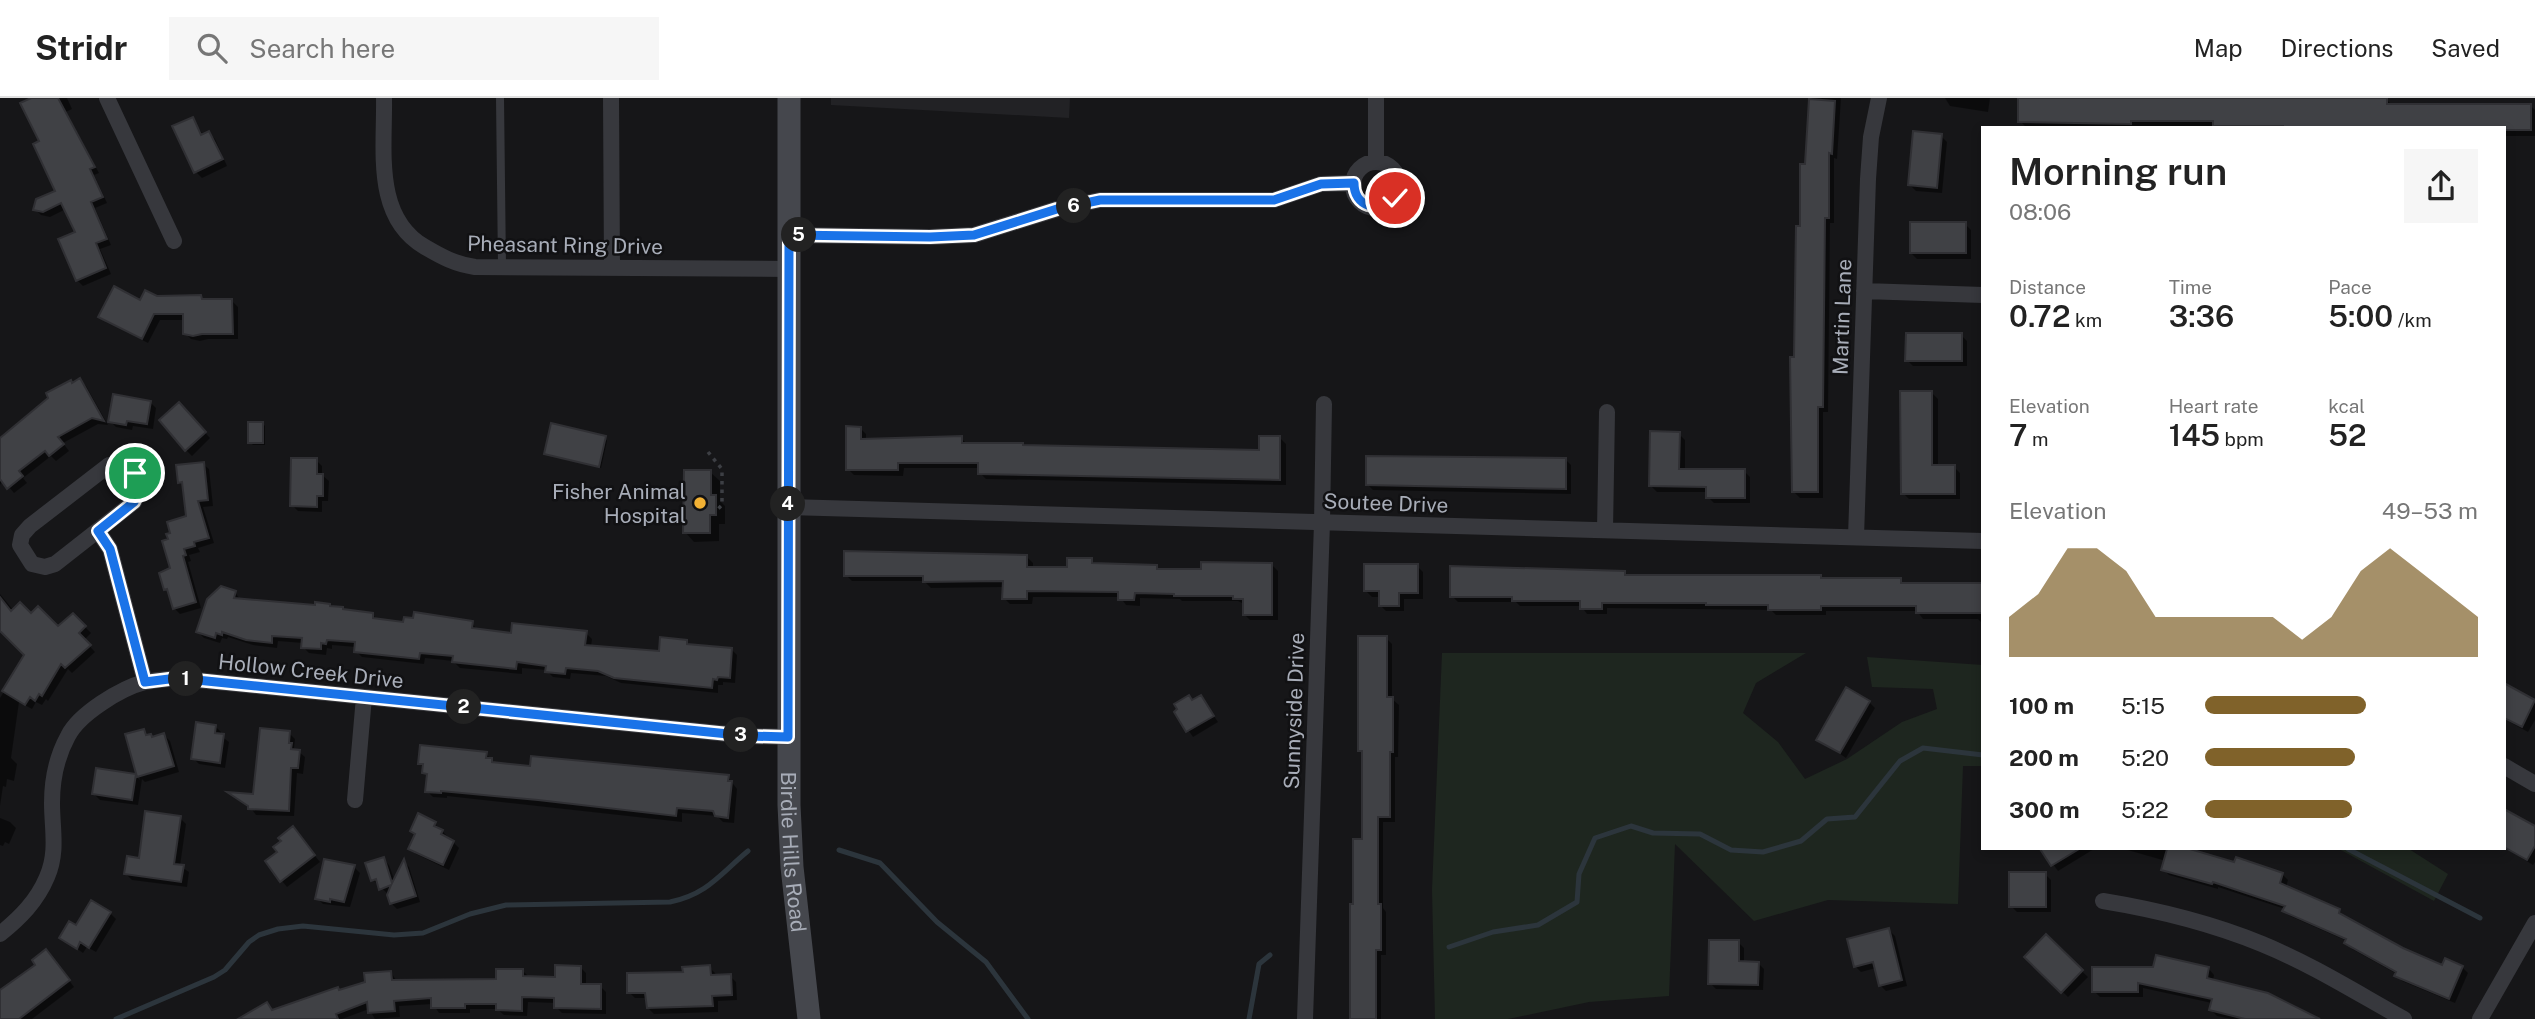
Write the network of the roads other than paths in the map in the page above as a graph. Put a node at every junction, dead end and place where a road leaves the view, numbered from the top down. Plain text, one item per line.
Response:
1 (107, 98) edge
2 (384, 98) edge
3 (500, 98) edge
4 (611, 98) edge
5 (789, 98) edge
6 (1376, 98) edge
7 (1879, 98) edge
8 (1376, 162) junction
9 (1354, 183) junction
10 (789, 235) junction
11 (174, 241) dead end
12 (502, 267) junction
13 (612, 268) junction
14 (789, 269) junction
15 (1864, 291) junction
16 (1981, 295) edge
17 (1324, 404) dead end
18 (1606, 412) dead end
19 (788, 507) junction
20 (1322, 523) junction
21 (1605, 530) junction
22 (98, 531) junction
23 (1856, 537) junction
24 (1981, 541) edge
25 (145, 682) junction
26 (365, 697) junction
27 (788, 737) junction
28 (2506, 767) edge
29 (2535, 783) edge
30 (355, 800) dead end
31 (2103, 901) dead end
32 (2535, 923) edge
33 (0, 934) edge
34 (809, 1019) edge
35 (1305, 1019) edge
36 (2404, 1019) edge
37 (2480, 1019) edge

1 - 11 street
2 - 12 street, Pheasant Ring Drive
3 - 12 lane
4 - 13 street
5 - 10 main road, Birdie Hills Road
6 - 8 street
7 - 15 street, Martin Lane
8 - 9 street
8 - 9 street
9 - 10 street
10 - 14 main road, Birdie Hills Road
12 - 13 street, Pheasant Ring Drive
13 - 14 street, Pheasant Ring Drive
14 - 19 main road, Birdie Hills Road
15 - 16 street
15 - 23 street, Martin Lane
17 - 20 street, Sunnyside Drive
18 - 21 street
19 - 20 street, Soutee Drive
19 - 27 main road, Birdie Hills Road
20 - 21 street, Soutee Drive
20 - 35 street, Sunnyside Drive
21 - 23 street, Soutee Drive
22 - 22 street
22 - 25 street
23 - 24 street, Soutee Drive
25 - 26 street, Hollow Creek Drive
25 - 33 street, Hollow Creek Drive
26 - 27 street, Hollow Creek Drive
26 - 30 street
27 - 34 main road, Birdie Hills Road
28 - 29 street
31 - 36 street
32 - 37 street

